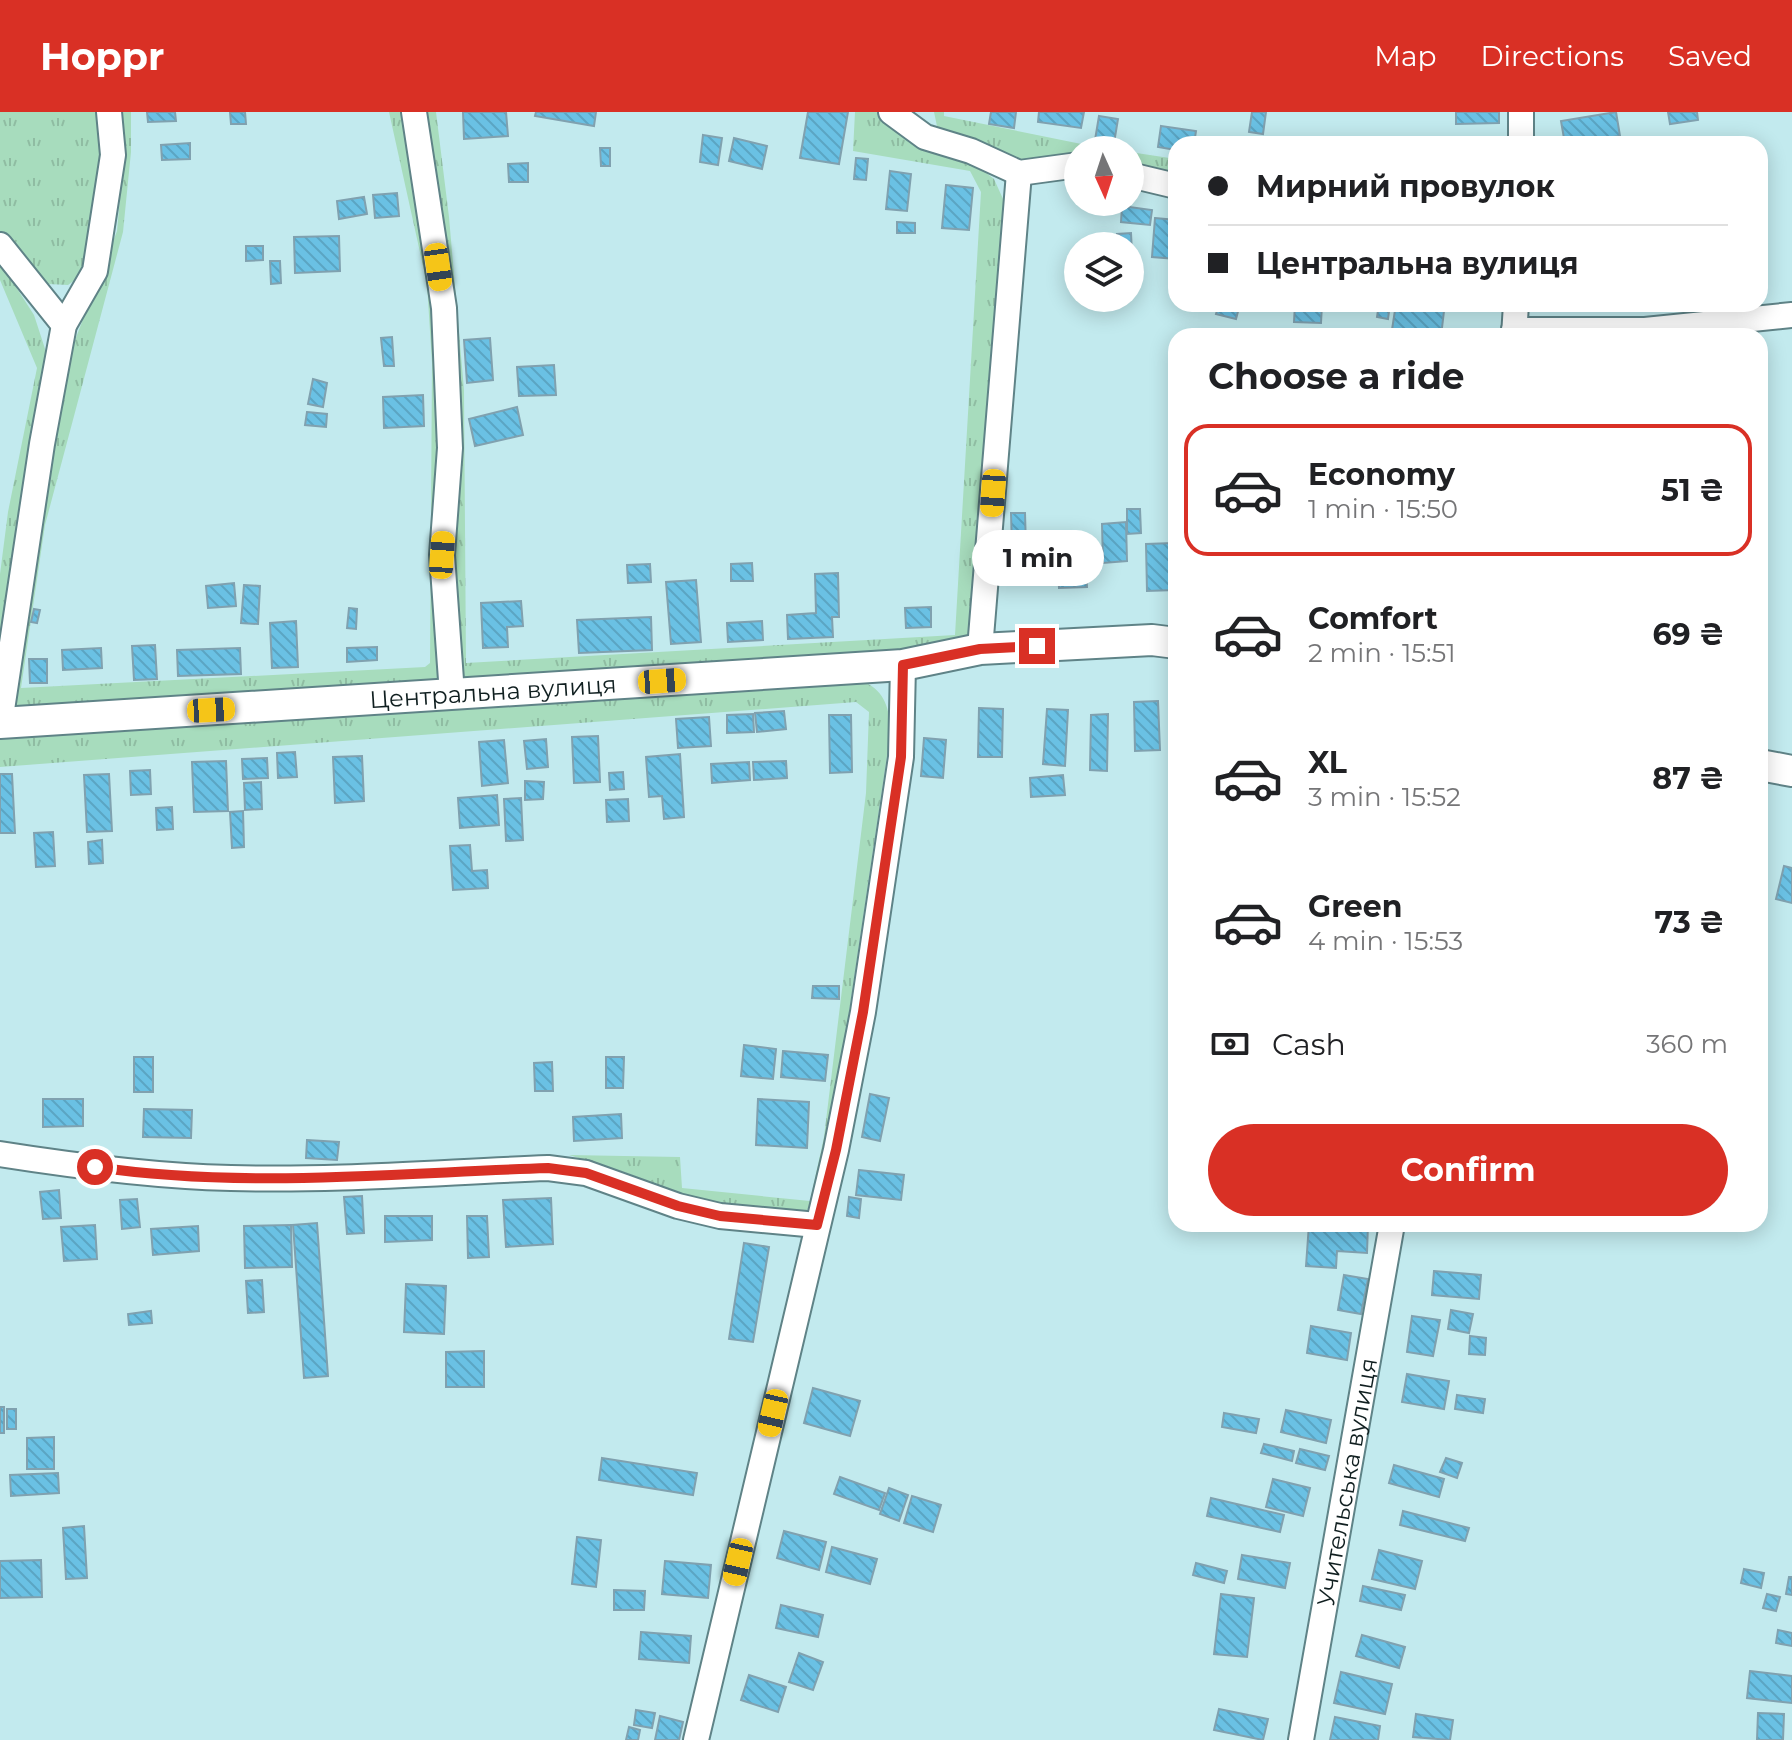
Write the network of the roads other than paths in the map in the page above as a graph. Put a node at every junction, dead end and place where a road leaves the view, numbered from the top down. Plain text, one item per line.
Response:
1 (109, 112) edge
2 (414, 112) edge
3 (891, 112) edge
4 (927, 112) edge
5 (1521, 112) edge
6 (1521, 136) edge
7 (925, 137) junction
8 (1064, 167) edge
9 (1019, 173) junction
10 (1144, 178) edge
11 (1168, 184) edge
12 (0, 245) edge
13 (1792, 315) edge
14 (64, 325) junction
15 (1665, 328) edge
16 (1168, 642) edge
17 (980, 649) junction
18 (903, 665) junction
19 (452, 694) junction
20 (0, 723) edge
21 (1768, 766) edge
22 (1792, 771) edge
23 (0, 1154) edge
24 (817, 1225) junction
25 (1391, 1232) edge
26 (696, 1740) edge
27 (1301, 1740) edge

1 - 14 street
2 - 19 street
3 - 7 street
4 - 7 street
5 - 6 street
7 - 9 street
8 - 9 street
9 - 17 street
10 - 11 street
12 - 14 street
13 - 15 street
14 - 20 street
16 - 17 street, Центральна вулиця
17 - 18 street, Центральна вулиця
18 - 19 street, Центральна вулиця
18 - 24 street
19 - 20 street, Центральна вулиця
21 - 22 street
23 - 24 street
24 - 26 street
25 - 27 street, Учительська вулиця

